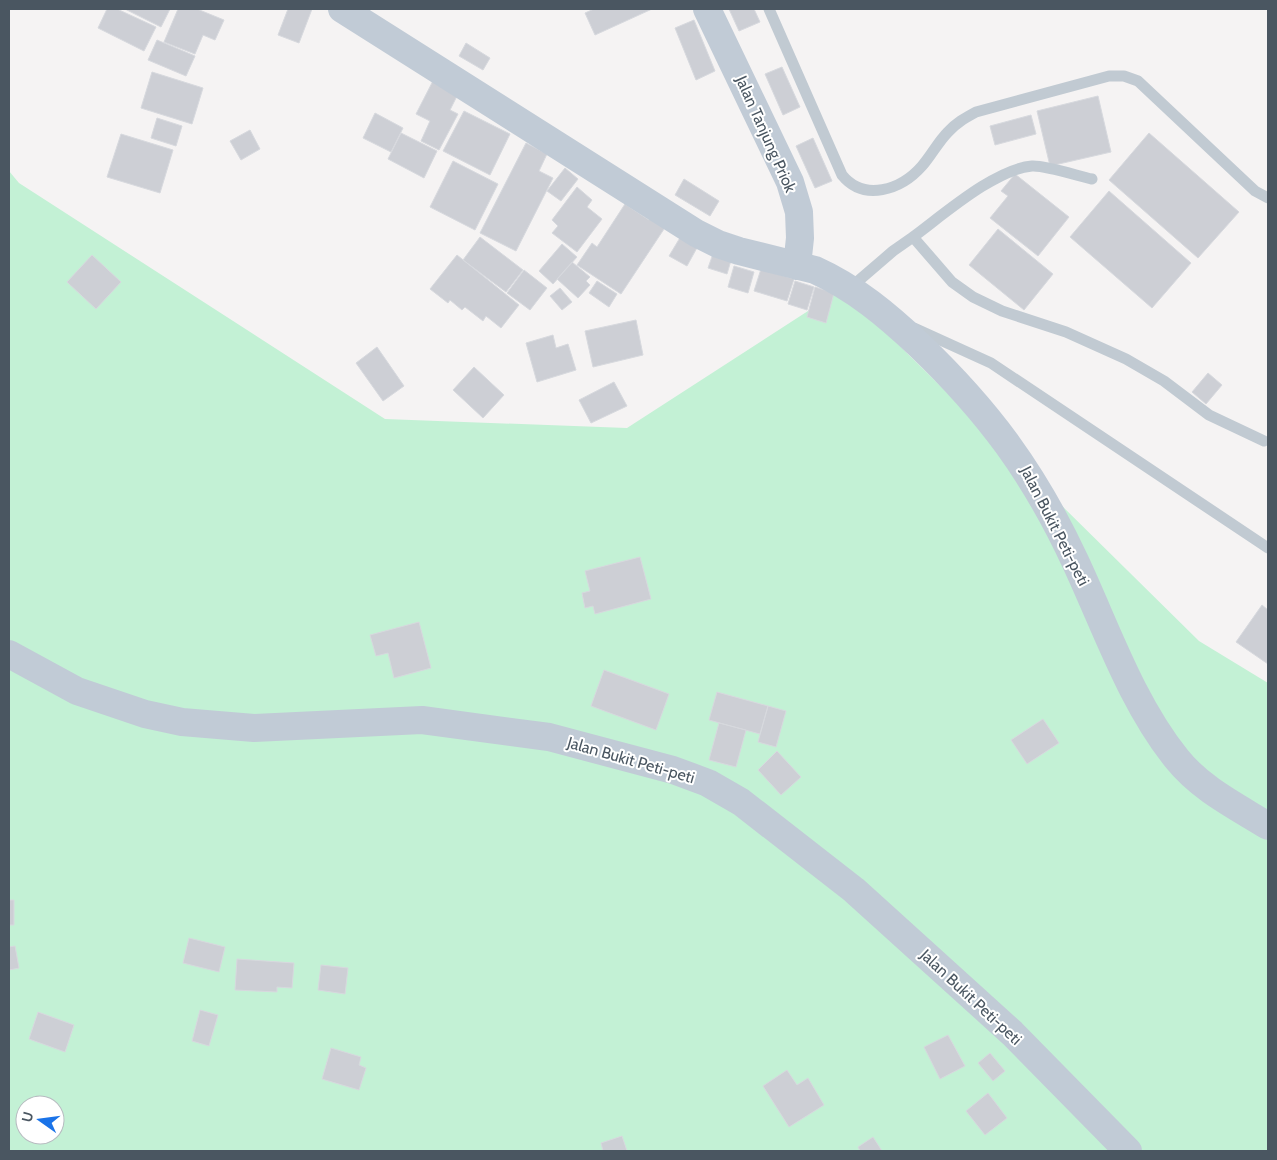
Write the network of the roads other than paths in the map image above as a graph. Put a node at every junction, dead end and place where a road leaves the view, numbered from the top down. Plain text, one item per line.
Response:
1 (342, 9) edge
2 (707, 9) edge
3 (769, 9) edge
4 (1092, 179) dead end
5 (1268, 198) edge
6 (913, 237) junction
7 (797, 266) junction
8 (850, 288) junction
9 (891, 319) junction
10 (1264, 441) dead end
11 (1268, 548) edge
12 (9, 654) edge
13 (1268, 826) edge
14 (1128, 1151) edge

1 - 7 street, Jalan Bukit Peti-peti
2 - 7 street, Jalan Tanjung Priok
3 - 5 lane
4 - 6 lane
6 - 8 lane
6 - 10 lane
7 - 8 street, Jalan Bukit Peti-peti
8 - 9 street, Jalan Bukit Peti-peti
9 - 11 lane
9 - 13 street, Jalan Bukit Peti-peti
12 - 14 street, Jalan Bukit Peti-peti

